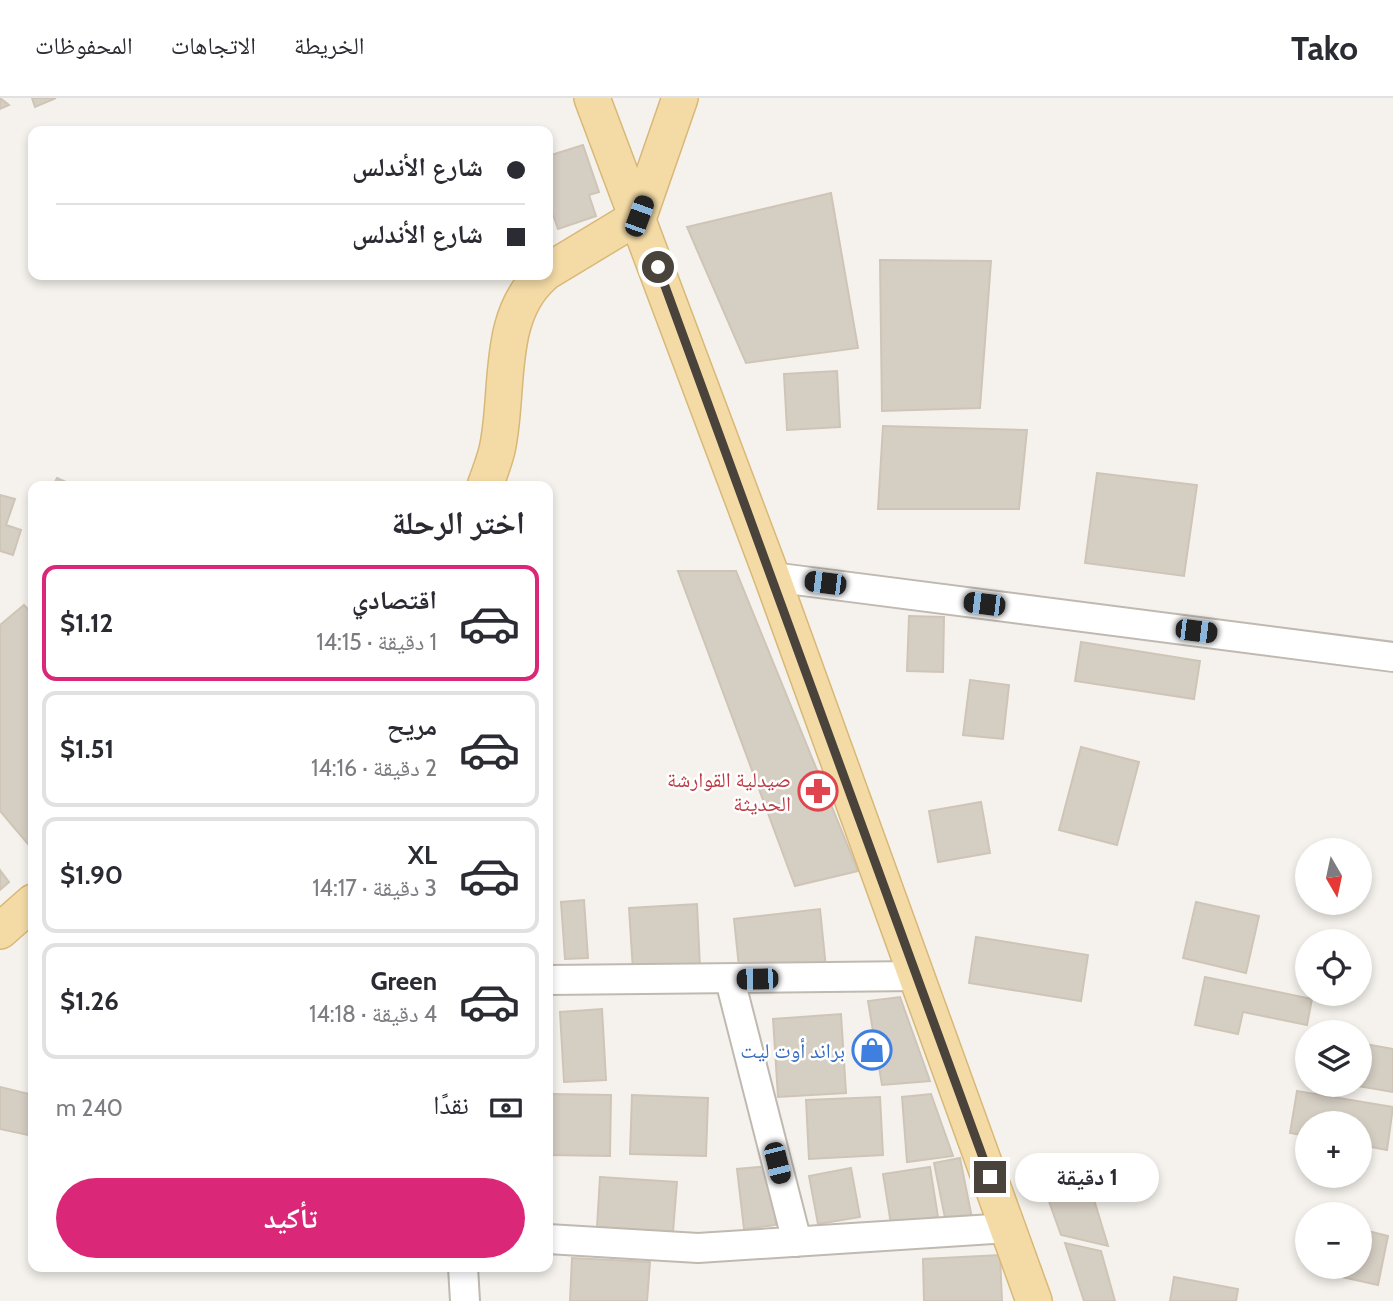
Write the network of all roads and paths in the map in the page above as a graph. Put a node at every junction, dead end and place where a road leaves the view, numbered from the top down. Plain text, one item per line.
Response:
1 (593, 98) edge
2 (680, 98) edge
3 (639, 216) junction
4 (553, 268) edge
5 (538, 280) edge
6 (487, 481) edge
7 (772, 577) junction
8 (1393, 657) edge
9 (28, 906) edge
10 (0, 931) edge
11 (916, 976) junction
12 (553, 980) edge
13 (730, 980) junction
14 (1008, 1228) junction
15 (553, 1239) edge
16 (797, 1242) junction
17 (463, 1272) edge
18 (466, 1301) edge
19 (1034, 1301) edge

1 - 3 main road
2 - 3 main road
3 - 4 main road
3 - 7 main road
5 - 6 main road
7 - 8 street
7 - 11 main road
9 - 10 main road
11 - 13 street
11 - 14 main road
12 - 13 street
13 - 16 street
14 - 16 street
14 - 19 main road
15 - 16 street
17 - 18 street

